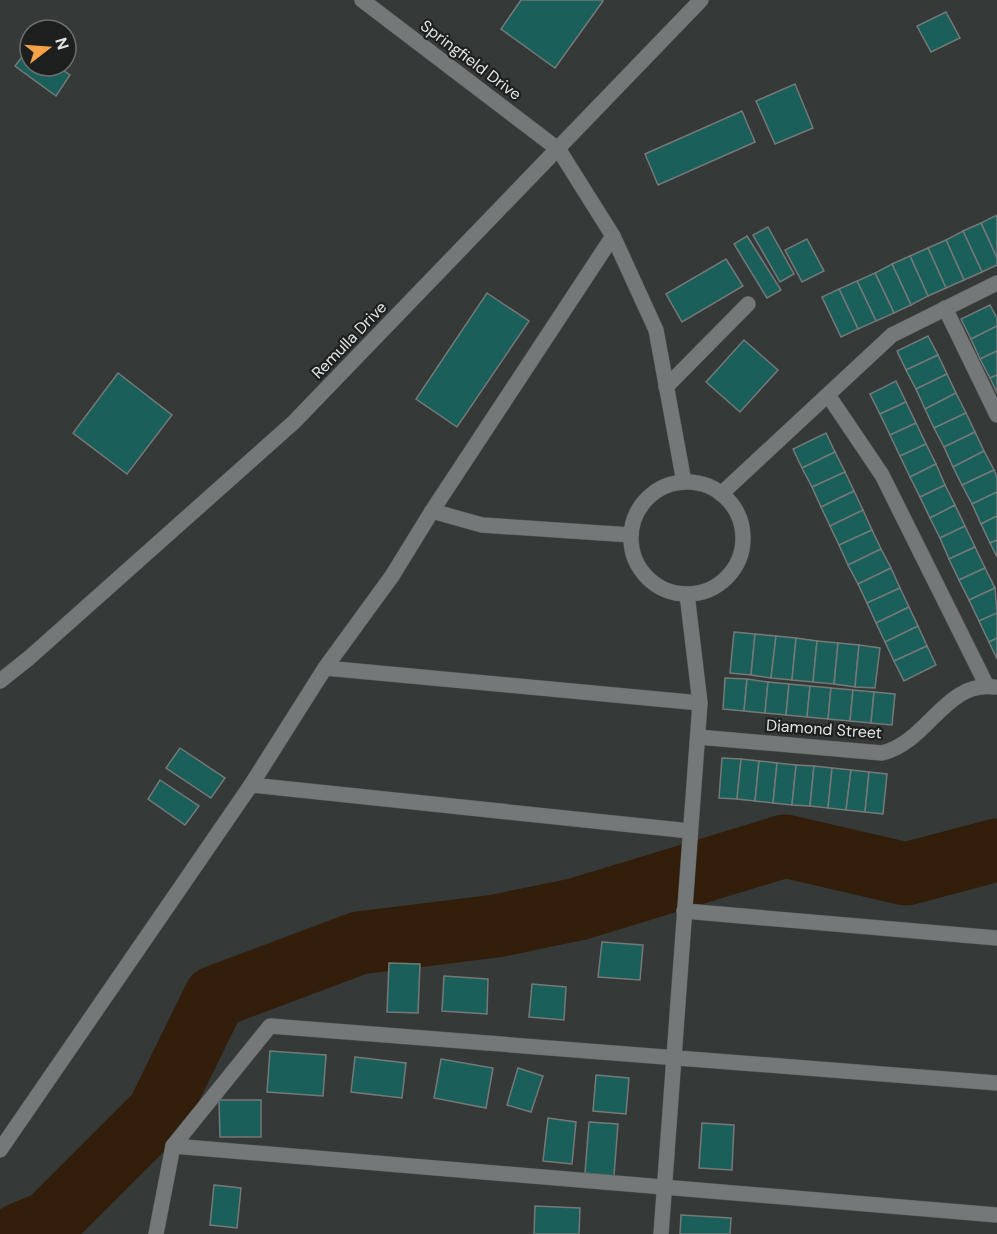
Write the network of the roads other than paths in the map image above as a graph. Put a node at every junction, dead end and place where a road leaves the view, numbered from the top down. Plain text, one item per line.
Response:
1 (362, 0) edge
2 (701, 0) edge
3 (559, 150) junction
4 (613, 236) junction
5 (997, 283) edge
6 (748, 304) dead end
7 (945, 308) junction
8 (666, 387) junction
9 (828, 395) junction
10 (997, 415) edge
11 (684, 482) junction
12 (721, 494) junction
13 (432, 511) junction
14 (631, 535) junction
15 (687, 594) junction
16 (325, 668) junction
17 (0, 681) edge
18 (992, 687) edge
19 (700, 703) junction
20 (698, 737) junction
21 (251, 785) junction
22 (690, 831) junction
23 (684, 912) junction
24 (997, 938) edge
25 (673, 1058) junction
26 (997, 1083) edge
27 (173, 1146) junction
28 (0, 1150) edge
29 (664, 1189) junction
30 (997, 1215) edge
31 (156, 1234) edge
32 (661, 1234) edge

1 - 3 street, Springfield Drive
2 - 3 street, Remulla Drive
3 - 4 street
3 - 17 street, Remulla Drive
4 - 8 street
4 - 13 street
5 - 7 street
6 - 8 street
7 - 9 street
7 - 10 street
8 - 11 street
9 - 12 street
9 - 18 street
11 - 12 street
11 - 14 street
12 - 15 street
13 - 14 street
13 - 16 street
14 - 15 street
15 - 19 street
16 - 19 street
16 - 21 street
18 - 20 street, Diamond Street
19 - 20 street
20 - 22 street
21 - 22 street
21 - 28 street
22 - 23 street
23 - 24 street
23 - 25 street
25 - 26 street
25 - 27 street
25 - 29 street
27 - 29 street
27 - 31 street
29 - 30 street
29 - 32 street

